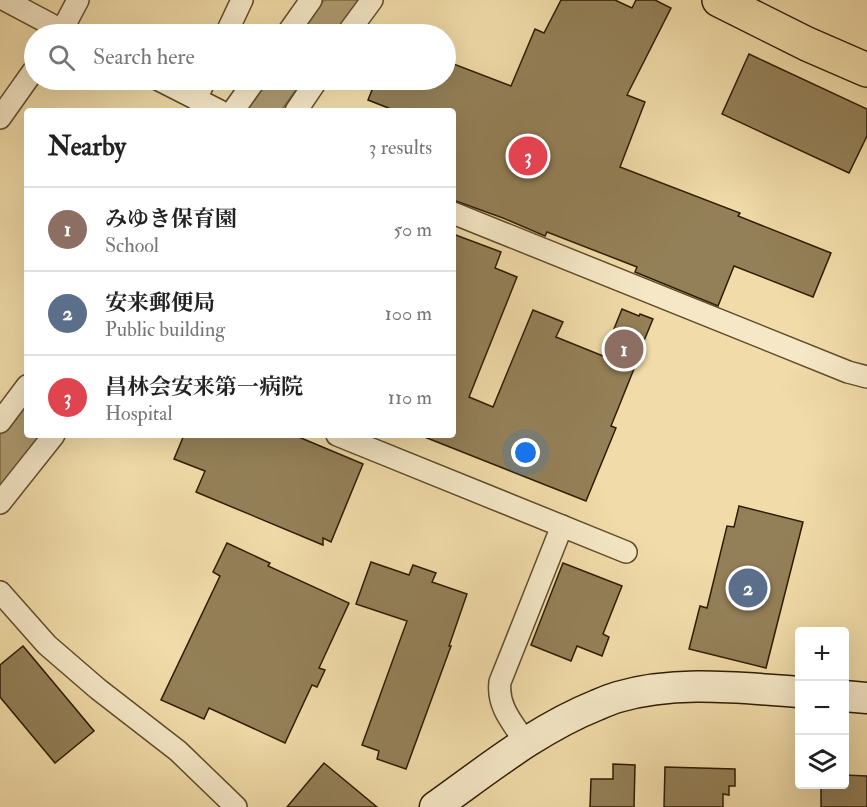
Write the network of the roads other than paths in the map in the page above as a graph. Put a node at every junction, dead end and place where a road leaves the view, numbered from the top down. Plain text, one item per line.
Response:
1 (5, 0) edge
2 (78, 0) edge
3 (242, 0) edge
4 (311, 0) edge
5 (372, 0) edge
6 (719, 0) edge
7 (48, 24) edge
8 (68, 24) edge
9 (231, 24) edge
10 (294, 24) edge
11 (354, 24) edge
12 (867, 70) edge
13 (24, 84) edge
14 (202, 90) edge
15 (248, 90) edge
16 (310, 90) edge
17 (217, 108) edge
18 (235, 108) edge
19 (298, 108) edge
20 (0, 118) edge
21 (456, 214) edge
22 (867, 377) edge
23 (24, 390) edge
24 (0, 422) edge
25 (52, 438) edge
26 (344, 438) edge
27 (0, 503) edge
28 (562, 526) junction
29 (626, 552) dead end
30 (0, 592) edge
31 (795, 692) edge
32 (849, 696) edge
33 (867, 698) edge
34 (526, 742) junction
35 (236, 807) edge
36 (435, 807) edge

1 - 7 street
2 - 8 street
3 - 9 street
4 - 10 street
5 - 11 street
6 - 12 highway
13 - 20 street
14 - 17 street
15 - 18 street
16 - 19 street
21 - 22 street
23 - 24 street
25 - 27 street
26 - 28 street
28 - 29 street
28 - 34 street
30 - 35 street
31 - 34 street
32 - 33 street
34 - 36 street

